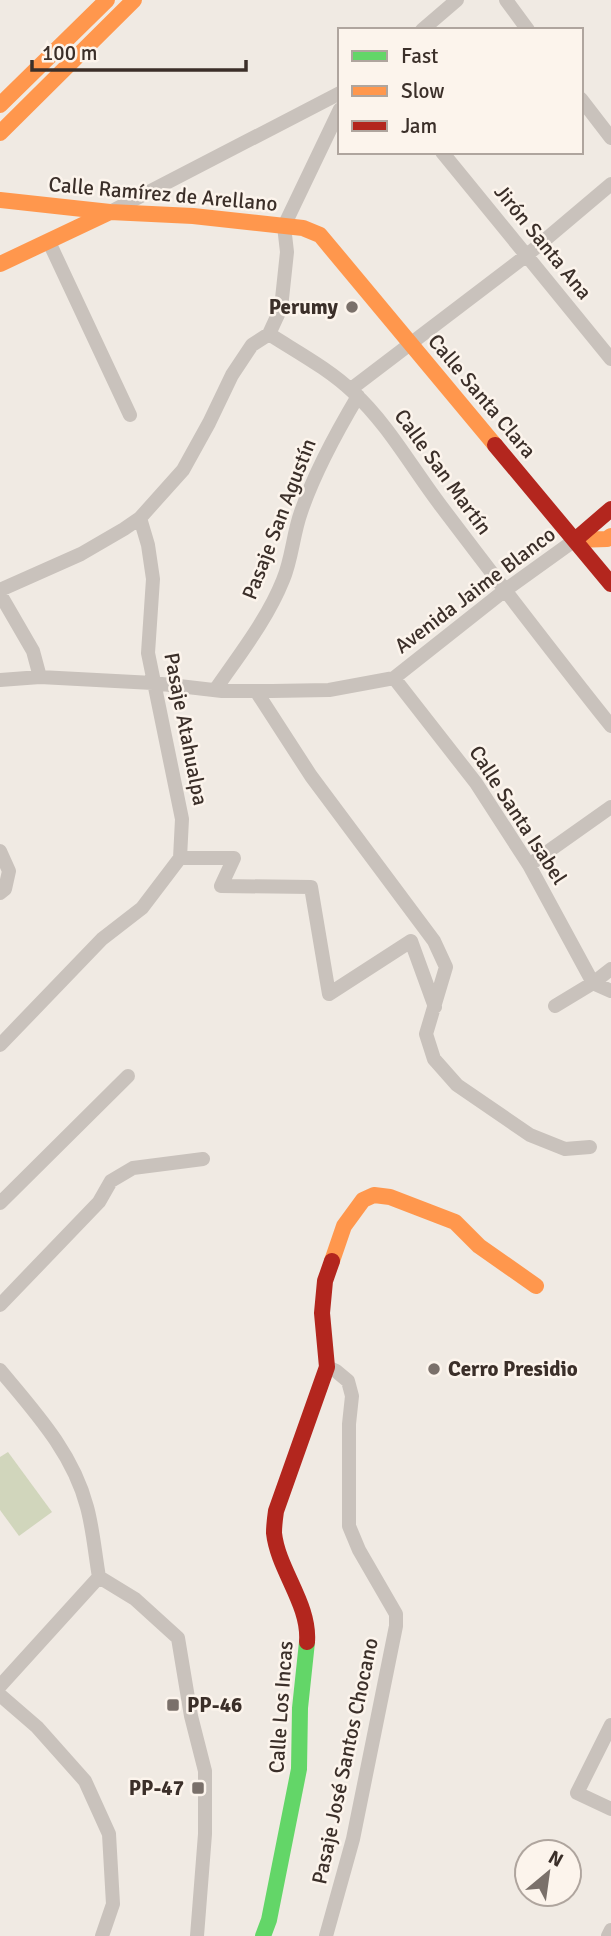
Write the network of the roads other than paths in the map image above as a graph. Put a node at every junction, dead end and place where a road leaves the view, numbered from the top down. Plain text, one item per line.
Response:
1 (107, 0) edge
2 (134, 0) edge
3 (457, 0) edge
4 (506, 0) edge
5 (424, 28) edge
6 (527, 28) edge
7 (338, 94) edge
8 (583, 102) edge
9 (0, 105) edge
10 (338, 112) edge
11 (0, 133) edge
12 (611, 138) edge
13 (444, 154) edge
14 (611, 184) edge
15 (0, 200) edge
16 (48, 204) junction
17 (110, 212) junction
18 (284, 226) junction
19 (320, 235) joint
20 (52, 240) junction
21 (527, 255) junction
22 (0, 264) edge
23 (269, 334) junction
24 (411, 342) junction
25 (611, 359) edge
26 (354, 393) junction
27 (130, 415) dead end
28 (611, 509) edge
29 (140, 518) junction
30 (611, 536) edge
31 (575, 540) junction
32 (611, 584) edge
33 (504, 591) junction
34 (0, 592) edge
35 (40, 677) junction
36 (394, 678) junction
37 (0, 680) edge
38 (153, 683) junction
39 (215, 690) junction
40 (256, 691) junction
41 (611, 726) edge
42 (611, 807) edge
43 (0, 851) edge
44 (180, 858) junction
45 (529, 866) junction
46 (3, 891) edge
47 (611, 969) edge
48 (593, 983) junction
49 (611, 991) edge
50 (555, 1006) dead end
51 (435, 1008) junction
52 (0, 1045) edge
53 (128, 1076) dead end
54 (590, 1147) dead end
55 (203, 1159) dead end
56 (0, 1203) edge
57 (536, 1286) dead end
58 (0, 1305) edge
59 (327, 1367) junction
60 (0, 1370) edge
61 (99, 1577) junction
62 (0, 1686) edge
63 (0, 1695) edge
64 (611, 1724) edge
65 (611, 1809) edge
66 (611, 1930) edge
67 (102, 1936) edge
68 (197, 1936) edge
69 (263, 1936) edge
70 (326, 1936) edge
71 (608, 1936) edge

1 - 9 street
2 - 11 street
3 - 5 street
4 - 6 street
7 - 17 street
8 - 12 street
10 - 18 street
13 - 21 street, Jirón Santa Ana
14 - 21 street
15 - 16 street, Calle Ramírez de Arellano
16 - 17 street, Calle Ramírez de Arellano
16 - 20 street
17 - 18 street, Calle Ramírez de Arellano
17 - 20 street
18 - 19 street, Calle Ramírez de Arellano
18 - 23 street
19 - 24 street, Calle Santa Clara
20 - 22 street
20 - 27 street
21 - 24 street
21 - 25 street, Jirón Santa Ana
23 - 26 street, Calle San Martín
23 - 29 street
24 - 26 street, Pasaje San Agustín
24 - 31 street, Calle Santa Clara
26 - 33 street, Calle San Martín
26 - 39 street, Pasaje San Agustín
28 - 31 street, Avenida Jaime Blanco
29 - 34 street
29 - 38 street, Pasaje Atahualpa
30 - 31 street, Avenida Jaime Blanco
31 - 32 street, Calle Santa Clara
31 - 33 street, Avenida Jaime Blanco
33 - 36 street, Avenida Jaime Blanco
33 - 41 street, Calle San Martín
34 - 35 street
35 - 37 street, Avenida Jaime Blanco
35 - 38 street, Avenida Jaime Blanco
36 - 40 street, Avenida Jaime Blanco
36 - 45 street, Calle Santa Isabel
38 - 39 street, Avenida Jaime Blanco
38 - 44 street, Pasaje Atahualpa
39 - 40 street, Avenida Jaime Blanco
40 - 51 street
42 - 45 street
43 - 46 street
44 - 51 street
44 - 52 street
45 - 48 street, Calle Santa Isabel
47 - 48 street
48 - 49 street
48 - 50 street
51 - 54 street
53 - 56 street
55 - 58 street
57 - 59 street
59 - 69 street, Calle Los Incas
59 - 70 street, Pasaje José Santos Chocano
60 - 61 street
61 - 62 street
61 - 68 street
63 - 67 street
64 - 65 street
66 - 71 street

